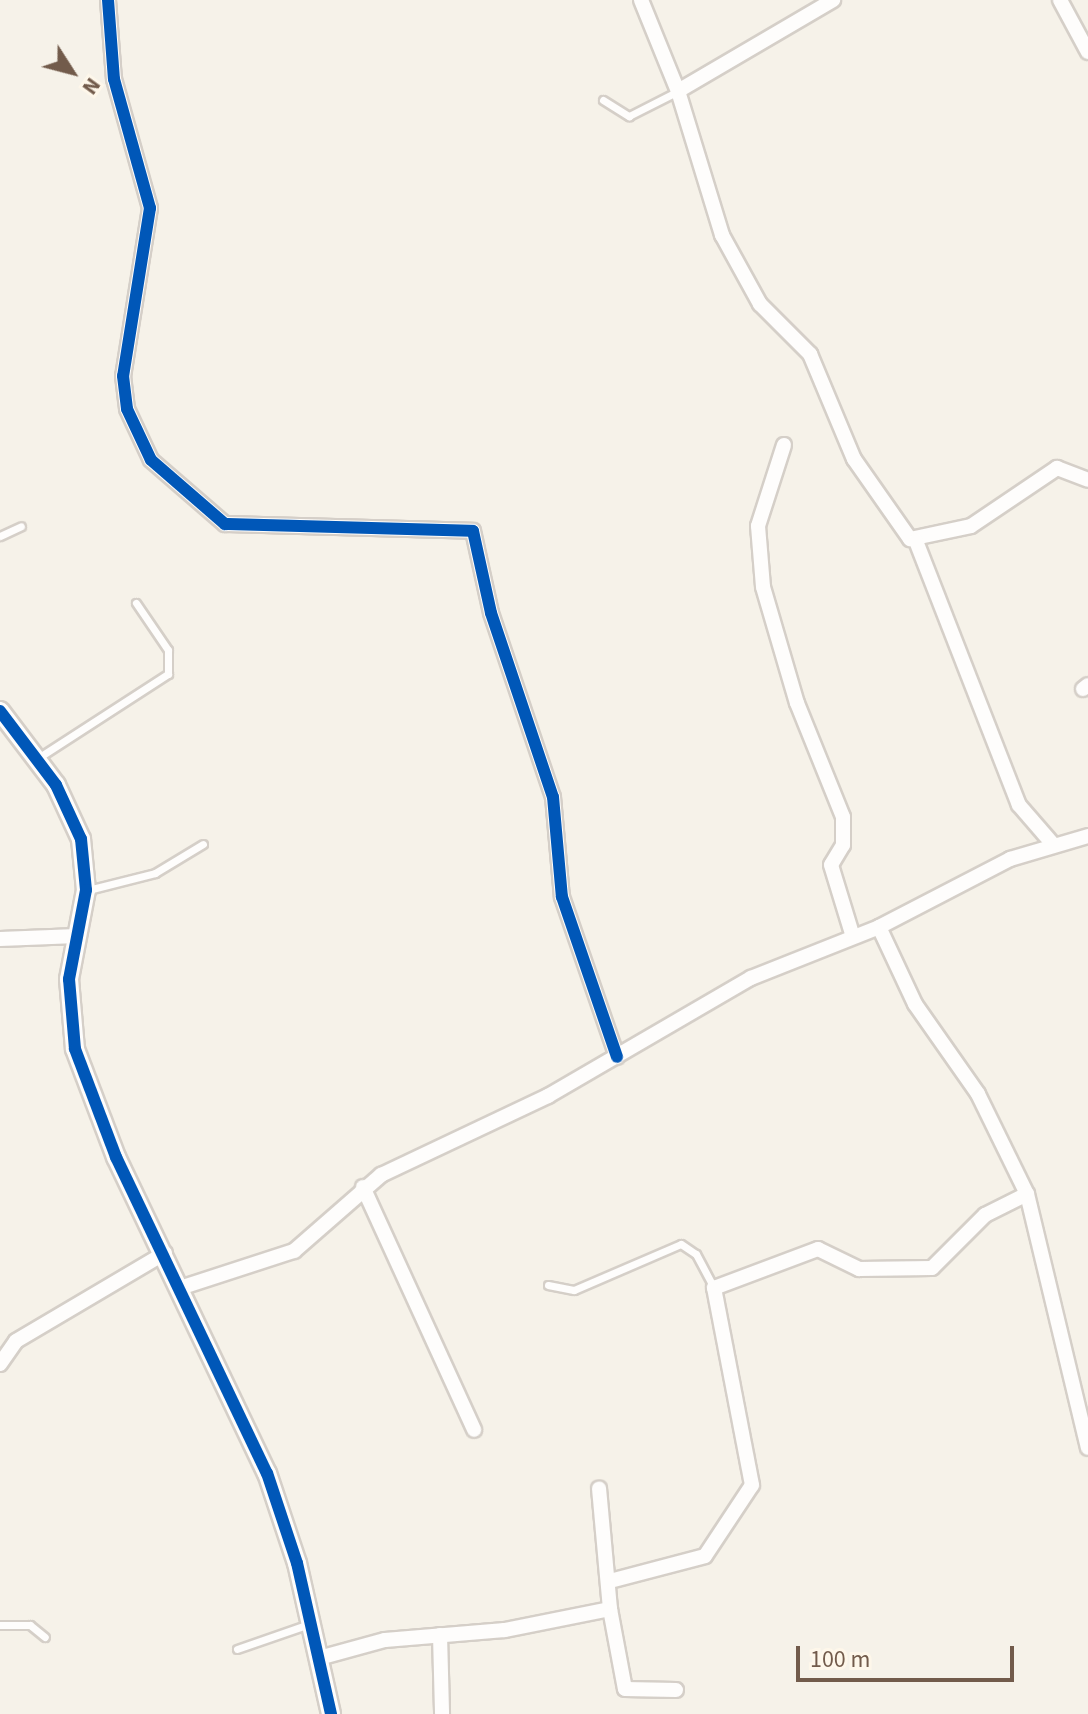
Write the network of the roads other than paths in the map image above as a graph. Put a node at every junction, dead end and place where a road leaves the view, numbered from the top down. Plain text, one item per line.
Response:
1 (108, 0) edge
2 (641, 0) edge
3 (833, 0) edge
4 (1060, 0) edge
5 (1088, 52) edge
6 (678, 91) junction
7 (603, 100) dead end
8 (784, 445) dead end
9 (1088, 480) edge
10 (21, 526) dead end
11 (0, 536) edge
12 (916, 541) junction
13 (136, 603) dead end
14 (0, 711) edge
15 (37, 759) junction
16 (1088, 836) edge
17 (1051, 842) junction
18 (203, 844) dead end
19 (86, 890) junction
20 (879, 927) junction
21 (77, 936) junction
22 (853, 937) junction
23 (0, 939) edge
24 (617, 1057) junction
25 (363, 1187) junction
26 (1027, 1194) junction
27 (165, 1253) junction
28 (548, 1285) dead end
29 (183, 1287) junction
30 (714, 1288) junction
31 (0, 1364) edge
32 (474, 1430) dead end
33 (1088, 1448) edge
34 (599, 1488) dead end
35 (610, 1581) junction
36 (610, 1609) junction
37 (311, 1623) junction
38 (0, 1625) edge
39 (440, 1635) junction
40 (45, 1637) dead end
41 (237, 1649) dead end
42 (319, 1658) junction
43 (676, 1690) dead end
44 (331, 1714) edge
45 (442, 1714) edge

1 - 24 street
2 - 6 street
3 - 6 street
4 - 5 street
6 - 7 lane
6 - 12 street
8 - 22 street
9 - 12 street
10 - 11 lane
12 - 17 street
13 - 15 lane
14 - 15 street
15 - 19 street
16 - 17 street
17 - 20 street
18 - 19 lane
19 - 21 street
20 - 22 street
20 - 26 street
21 - 23 street
21 - 27 street
22 - 24 street
24 - 25 street
25 - 29 street
25 - 32 street
26 - 30 street
26 - 33 street
27 - 29 street
27 - 31 street
28 - 30 lane
29 - 37 street
30 - 35 street
34 - 35 street
35 - 36 street
36 - 39 street
36 - 43 street
37 - 41 lane
37 - 42 street
38 - 40 lane
39 - 42 street
39 - 45 street
42 - 44 street

